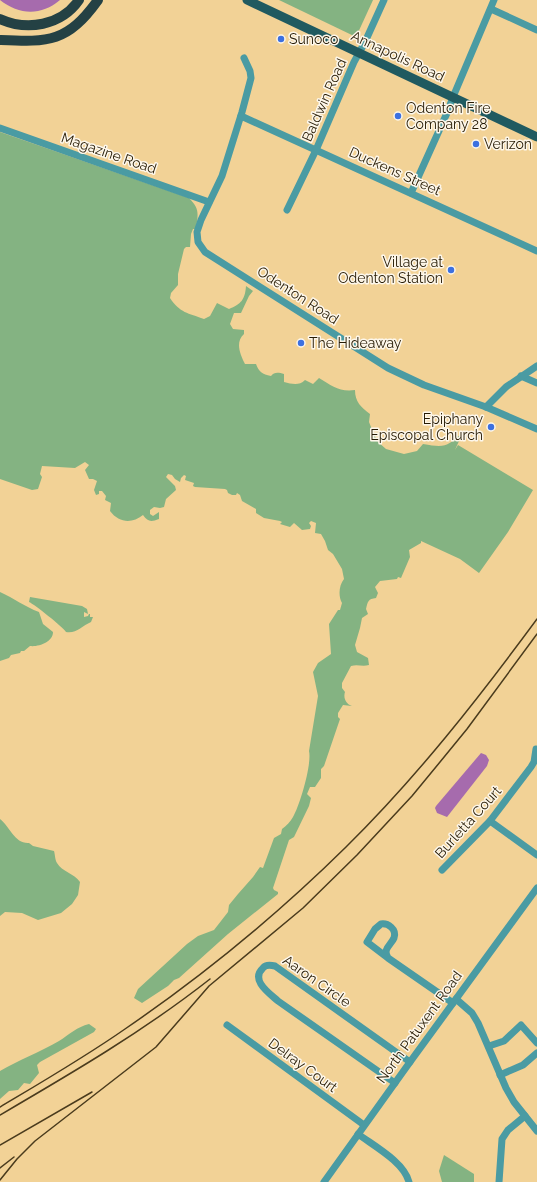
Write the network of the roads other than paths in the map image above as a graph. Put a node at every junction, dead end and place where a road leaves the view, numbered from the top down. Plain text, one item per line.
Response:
1 (79, 0) edge
2 (97, 0) edge
3 (247, 0) edge
4 (384, 0) edge
5 (494, 0) edge
6 (491, 8) junction
7 (0, 19) edge
8 (537, 30) edge
9 (0, 40) edge
10 (359, 52) junction
11 (244, 58) dead end
12 (453, 97) junction
13 (241, 116) junction
14 (0, 128) edge
15 (537, 137) edge
16 (316, 150) junction
17 (411, 193) junction
18 (209, 202) junction
19 (287, 210) dead end
20 (537, 251) edge
21 (537, 367) edge
22 (522, 376) junction
23 (537, 383) edge
24 (486, 407) junction
25 (537, 429) edge
26 (536, 749) edge
27 (490, 821) junction
28 (537, 855) edge
29 (442, 870) dead end
30 (537, 888) edge
31 (388, 958) junction
32 (454, 1001) junction
33 (227, 1025) dead end
34 (537, 1043) edge
35 (489, 1046) junction
36 (537, 1053) edge
37 (410, 1062) junction
38 (500, 1075) junction
39 (395, 1083) junction
40 (525, 1116) junction
41 (364, 1125) junction
42 (537, 1131) edge
43 (358, 1134) junction
44 (324, 1182) edge
45 (409, 1182) edge
46 (499, 1182) edge

1 - 7 highway
2 - 9 highway
3 - 10 main road, Annapolis Road
4 - 10 street, Baldwin Road
5 - 6 street
6 - 8 street
6 - 12 street
10 - 12 main road, Annapolis Road
10 - 16 street, Baldwin Road
11 - 13 street, Odenton Road
12 - 15 main road, Annapolis Road
12 - 17 street
13 - 16 street, Duckens Street
13 - 18 street, Odenton Road
14 - 18 street, Magazine Road
16 - 17 street, Duckens Street
16 - 19 street, Baldwin Road
17 - 20 street, Duckens Street
18 - 24 street, Odenton Road
21 - 22 street
22 - 23 street
22 - 24 street
24 - 25 street, Odenton Road
26 - 27 street, Burletta Court
27 - 28 street
27 - 29 street, Burletta Court
30 - 32 street, North Patuxent Road
31 - 31 street
31 - 32 street
32 - 35 street
32 - 37 street, North Patuxent Road
33 - 41 street, Delray Court
34 - 35 street
35 - 38 street
36 - 38 street
37 - 39 street, North Patuxent Road
37 - 39 street, Aaron Circle
38 - 40 street
39 - 41 street, North Patuxent Road
40 - 42 street
40 - 46 street
41 - 43 street, North Patuxent Road
43 - 44 street, North Patuxent Road
43 - 45 street

